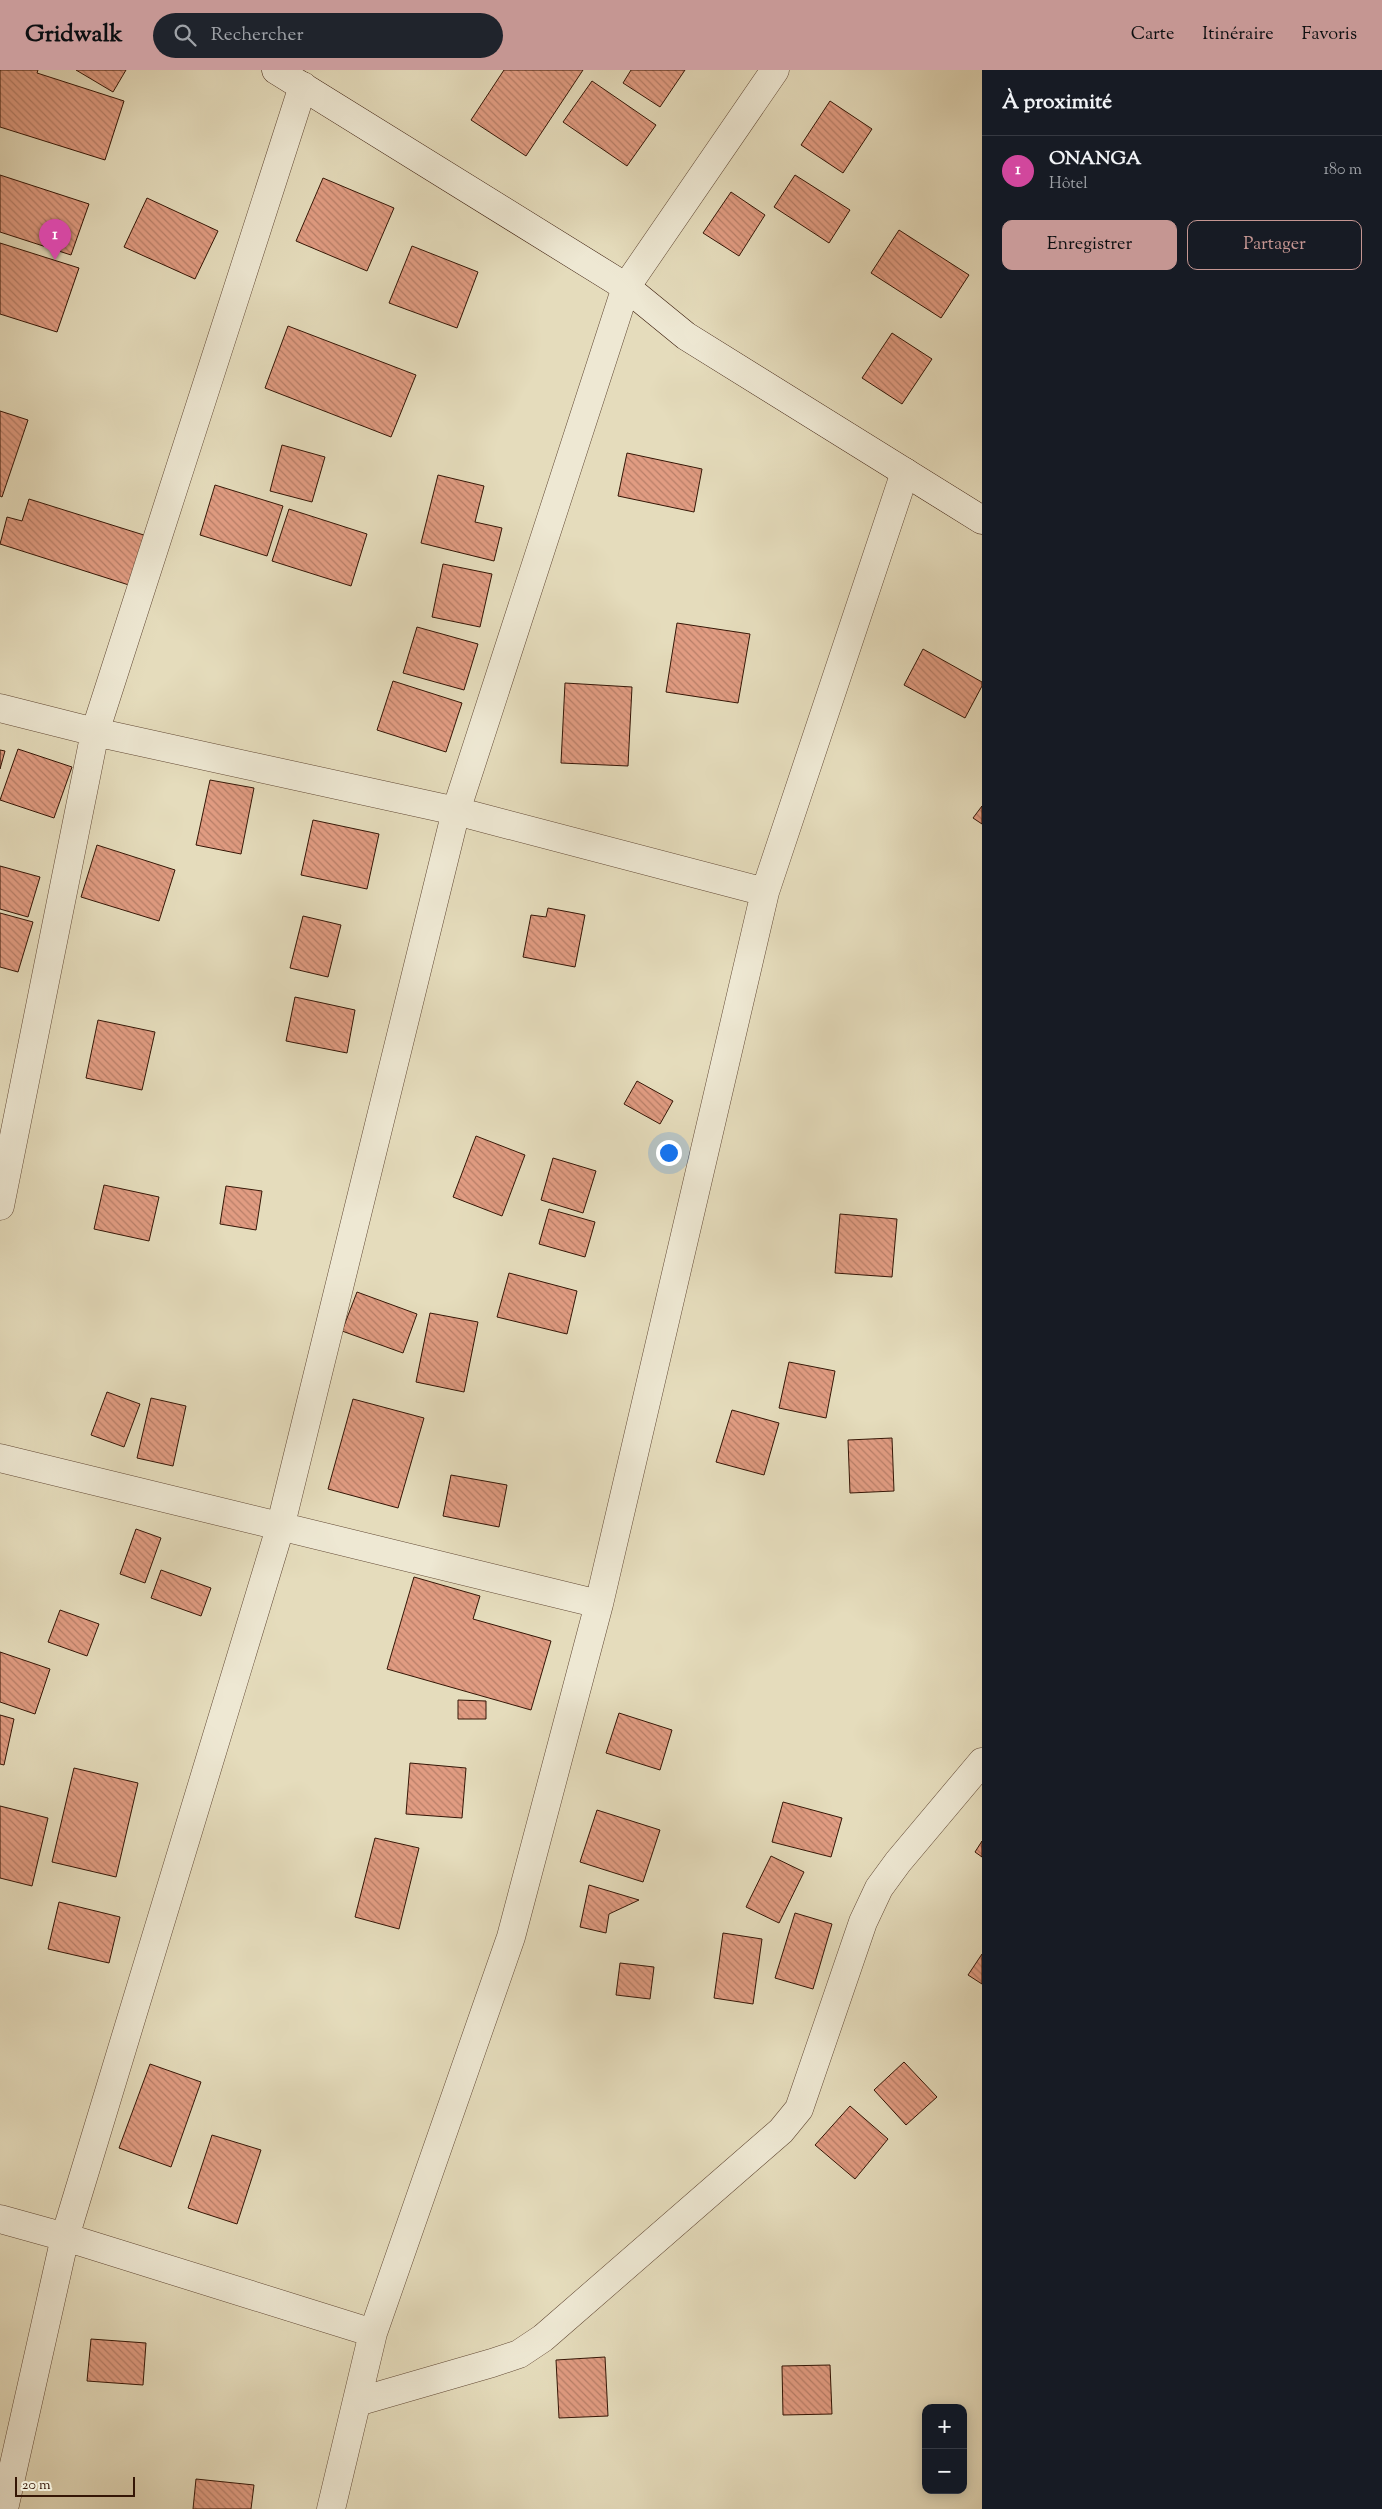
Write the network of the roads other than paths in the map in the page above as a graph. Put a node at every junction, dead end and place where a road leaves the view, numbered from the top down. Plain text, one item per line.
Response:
1 (276, 70) edge
2 (775, 70) edge
3 (303, 86) junction
4 (626, 287) junction
5 (905, 472) junction
6 (982, 520) edge
7 (0, 708) edge
8 (94, 732) junction
9 (456, 811) junction
10 (765, 892) junction
11 (0, 1206) edge
12 (0, 1458) edge
13 (280, 1528) junction
14 (599, 1604) junction
15 (982, 1762) edge
16 (0, 2219) edge
17 (65, 2237) junction
18 (373, 2333) junction
19 (357, 2402) junction
20 (4, 2509) edge
21 (331, 2509) edge

1 - 3 street
2 - 4 street
3 - 4 street
3 - 8 street
4 - 5 street
4 - 9 street
5 - 6 street
5 - 10 street
7 - 8 street
8 - 9 street
8 - 11 street
9 - 10 street
9 - 13 street
10 - 14 street
12 - 13 street
13 - 14 street
13 - 17 street
14 - 18 street
15 - 19 street
16 - 17 street
17 - 18 street
17 - 20 street
18 - 19 street
19 - 21 street

